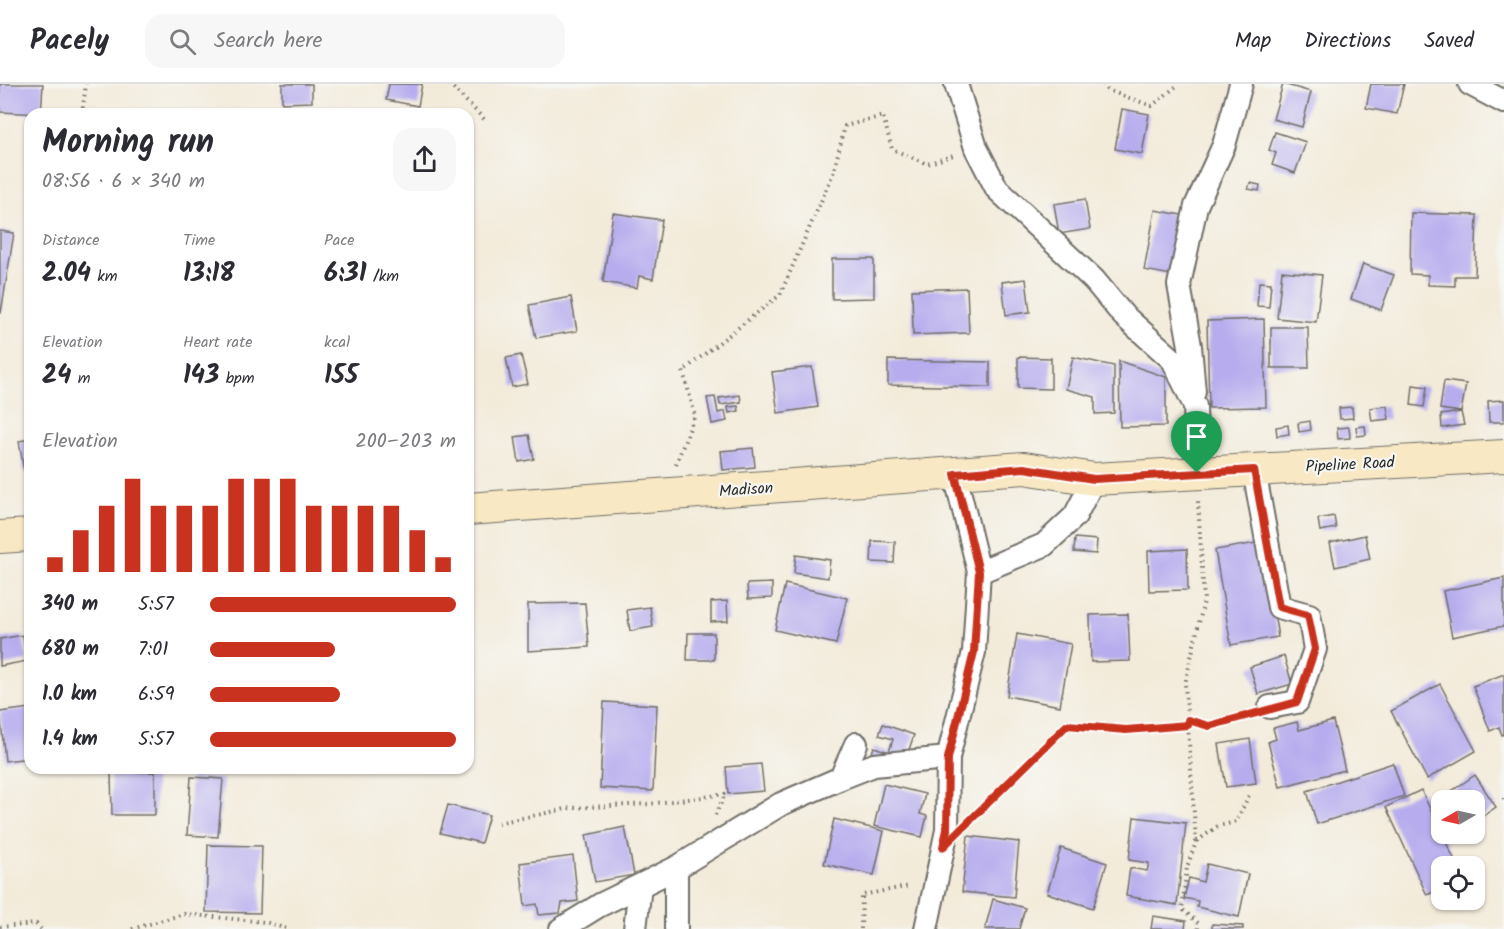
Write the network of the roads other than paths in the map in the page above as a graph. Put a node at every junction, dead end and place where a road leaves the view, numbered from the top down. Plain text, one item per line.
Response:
1 (956, 84) edge
2 (1241, 84) edge
3 (1470, 84) edge
4 (1504, 102) edge
5 (1195, 406) junction
6 (1504, 456) edge
7 (1254, 470) junction
8 (1197, 473) junction
9 (955, 474) junction
10 (1094, 479) junction
11 (474, 509) edge
12 (24, 535) edge
13 (0, 537) edge
14 (979, 572) junction
15 (1270, 707) road end
16 (856, 744) dead end
17 (948, 758) junction
18 (841, 778) junction
19 (676, 868) junction
20 (640, 886) junction
21 (561, 929) edge
22 (636, 929) edge
23 (676, 929) edge
24 (926, 929) edge

1 - 5 street
2 - 5 street
3 - 4 street
5 - 8 street
6 - 7 street, Pipeline Road
7 - 8 street, Pipeline Road
7 - 15 street
8 - 10 street, Pipeline Road
9 - 10 street, Madison
9 - 11 street, Madison
9 - 14 street
10 - 14 street
12 - 13 street
14 - 17 street
16 - 18 street
17 - 18 street
17 - 24 street
18 - 19 street
19 - 20 street
19 - 23 street
20 - 21 street
20 - 22 street

